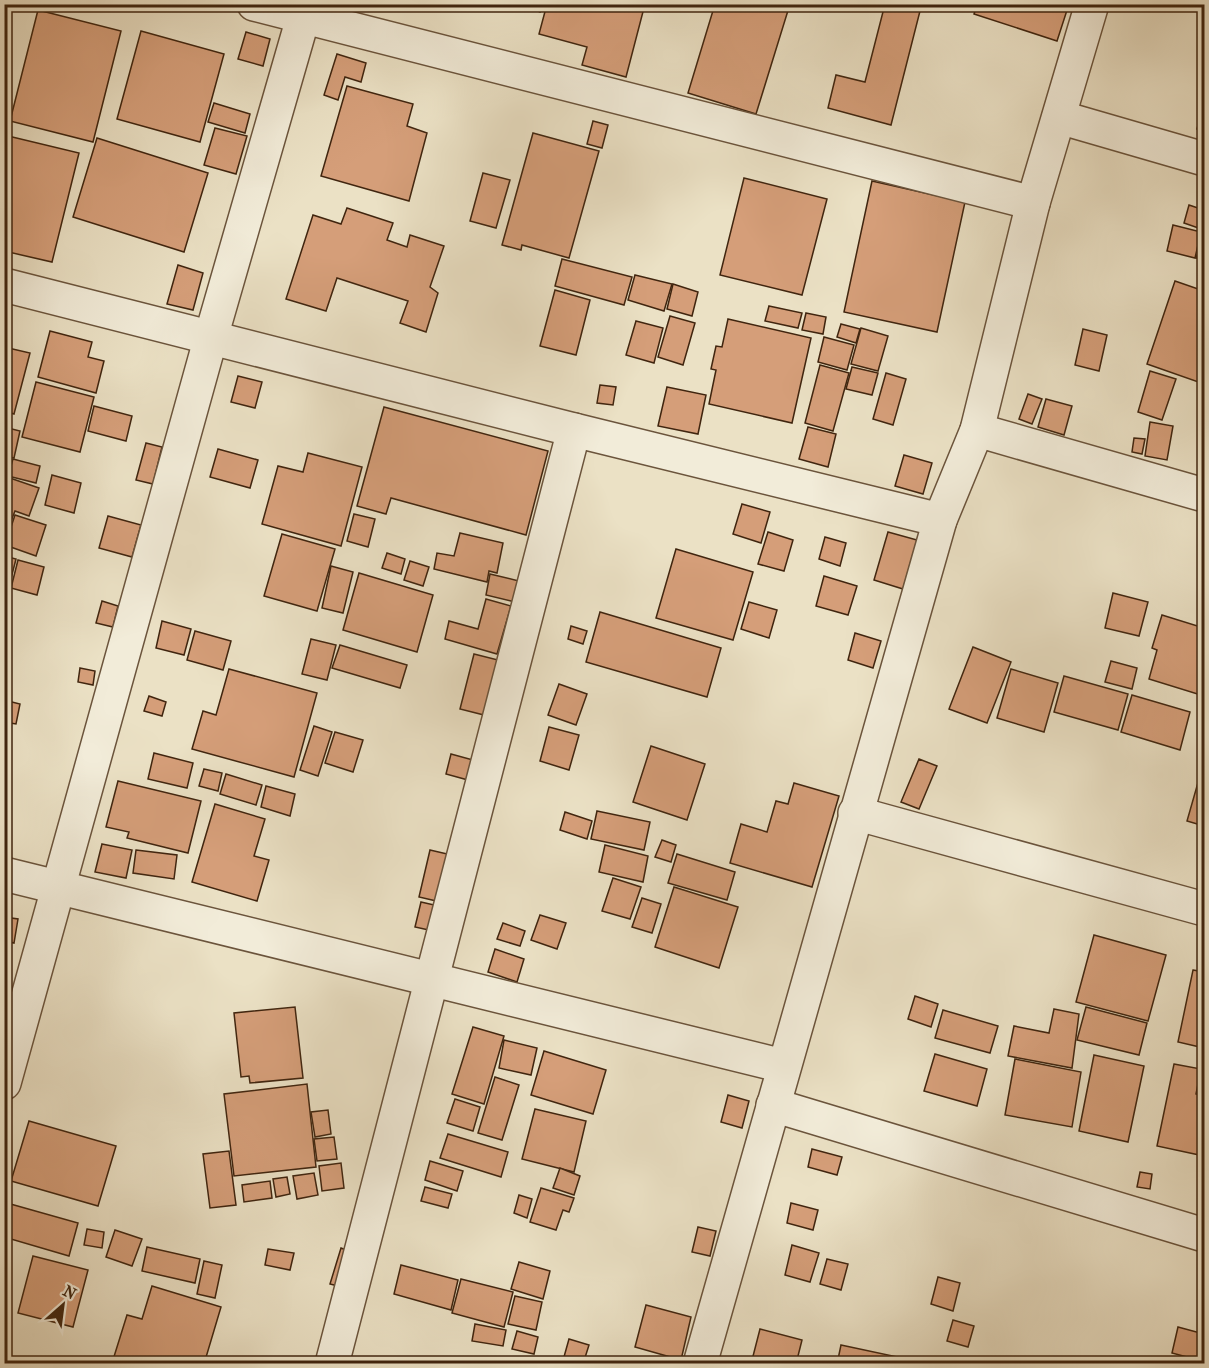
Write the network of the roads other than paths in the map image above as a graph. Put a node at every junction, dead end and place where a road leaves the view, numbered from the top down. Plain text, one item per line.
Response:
1 (254, 4) edge
2 (1092, 4) edge
3 (305, 11) edge
4 (1059, 117) junction
5 (1204, 159) edge
6 (1033, 204) junction
7 (4, 285) edge
8 (211, 337) junction
9 (574, 430) junction
10 (977, 430) junction
11 (1204, 495) edge
12 (940, 520) junction
13 (855, 813) junction
14 (4, 874) edge
15 (57, 888) junction
16 (1204, 909) edge
17 (432, 978) junction
18 (783, 1066) junction
19 (4, 1083) edge
20 (773, 1105) junction
21 (1204, 1235) edge
22 (332, 1364) edge
23 (700, 1364) edge

1 - 3 street
2 - 4 street
3 - 6 street
3 - 8 street
4 - 5 street
4 - 6 street
6 - 10 street
7 - 8 street
8 - 9 street
8 - 15 street
9 - 12 street
9 - 17 street
10 - 11 street
10 - 12 street
12 - 13 street
13 - 16 street
13 - 18 street
14 - 15 street
15 - 17 street
15 - 19 street
17 - 18 street
17 - 22 street
18 - 20 street
20 - 21 street
20 - 23 street

